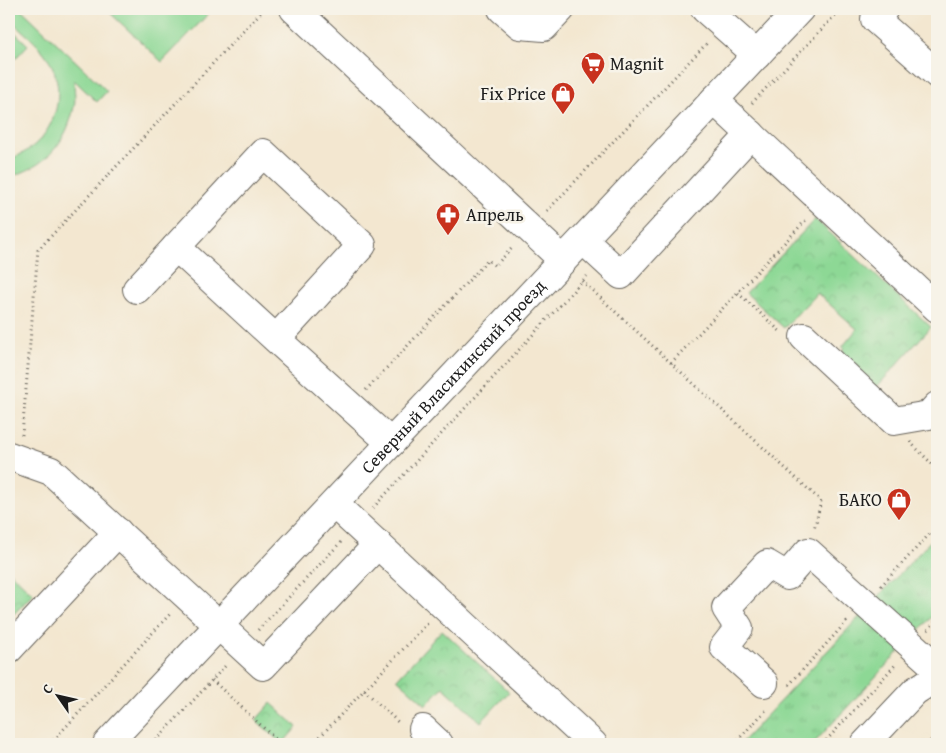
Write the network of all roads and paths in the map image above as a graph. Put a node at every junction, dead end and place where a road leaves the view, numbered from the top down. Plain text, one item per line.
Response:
1 (264, 9) edge
2 (294, 9) edge
3 (502, 9) edge
4 (561, 9) edge
5 (800, 9) edge
6 (841, 9) edge
7 (884, 9) edge
8 (715, 17) edge
9 (757, 55) junction
10 (937, 74) edge
11 (714, 100) junction
12 (743, 127) junction
13 (824, 201) junction
14 (529, 229) junction
15 (583, 240) junction
16 (176, 247) junction
17 (603, 259) junction
18 (563, 260) junction
19 (582, 281) junction
20 (137, 289) dead end
21 (937, 308) edge
22 (804, 337) dead end
23 (276, 339) junction
24 (671, 364) junction
25 (351, 406) junction
26 (937, 406) edge
27 (391, 443) junction
28 (14, 458) edge
29 (334, 504) junction
30 (357, 525) junction
31 (937, 526) edge
32 (118, 532) junction
33 (930, 534) junction
34 (937, 541) edge
35 (378, 544) junction
36 (808, 552) junction
37 (188, 596) junction
38 (864, 603) junction
39 (444, 606) junction
40 (937, 620) edge
41 (220, 625) junction
42 (913, 646) junction
43 (242, 647) junction
44 (9, 649) edge
45 (937, 668) edge
46 (937, 677) edge
47 (212, 680) junction
48 (364, 690) junction
49 (775, 691) junction
50 (421, 732) edge
51 (50, 744) edge
52 (107, 744) edge
53 (153, 744) edge
54 (281, 744) edge
55 (313, 744) edge
56 (593, 744) edge
57 (734, 744) edge
58 (823, 744) edge
59 (865, 744) edge

1 - 28 path
2 - 14 street
3 - 4 street
5 - 9 street, Северный Власихинский проезд
6 - 12 path
7 - 10 street
8 - 9 street
8 - 14 path
9 - 11 street, Северный Власихинский проезд
11 - 12 street
11 - 15 street, Северный Власихинский проезд
12 - 13 street
12 - 17 street
13 - 21 street
13 - 24 path
14 - 18 street
14 - 25 path
15 - 17 street
15 - 18 street, Северный Власихинский проезд
16 - 20 street
16 - 23 street
16 - 23 street
17 - 19 path
18 - 27 street, Северный Власихинский проезд
19 - 24 path
19 - 30 path
22 - 26 street
23 - 25 street
24 - 36 path
25 - 27 street
27 - 29 street, Северный Власихинский проезд
28 - 32 street
29 - 30 street
29 - 41 street, Северный Власихинский проезд
30 - 35 street
30 - 43 path
31 - 33 path
32 - 37 street
32 - 44 street
33 - 34 path
33 - 38 path
35 - 39 street
35 - 43 street
36 - 38 street
36 - 49 street
37 - 41 street
37 - 51 path
38 - 42 street
38 - 49 path
39 - 48 path
39 - 56 street
40 - 42 path
41 - 43 street
41 - 52 street, Северный Власихинский проезд
42 - 45 street
42 - 58 path
43 - 47 path
46 - 59 street
47 - 53 path
47 - 54 path
48 - 50 path
48 - 55 path
49 - 57 path

